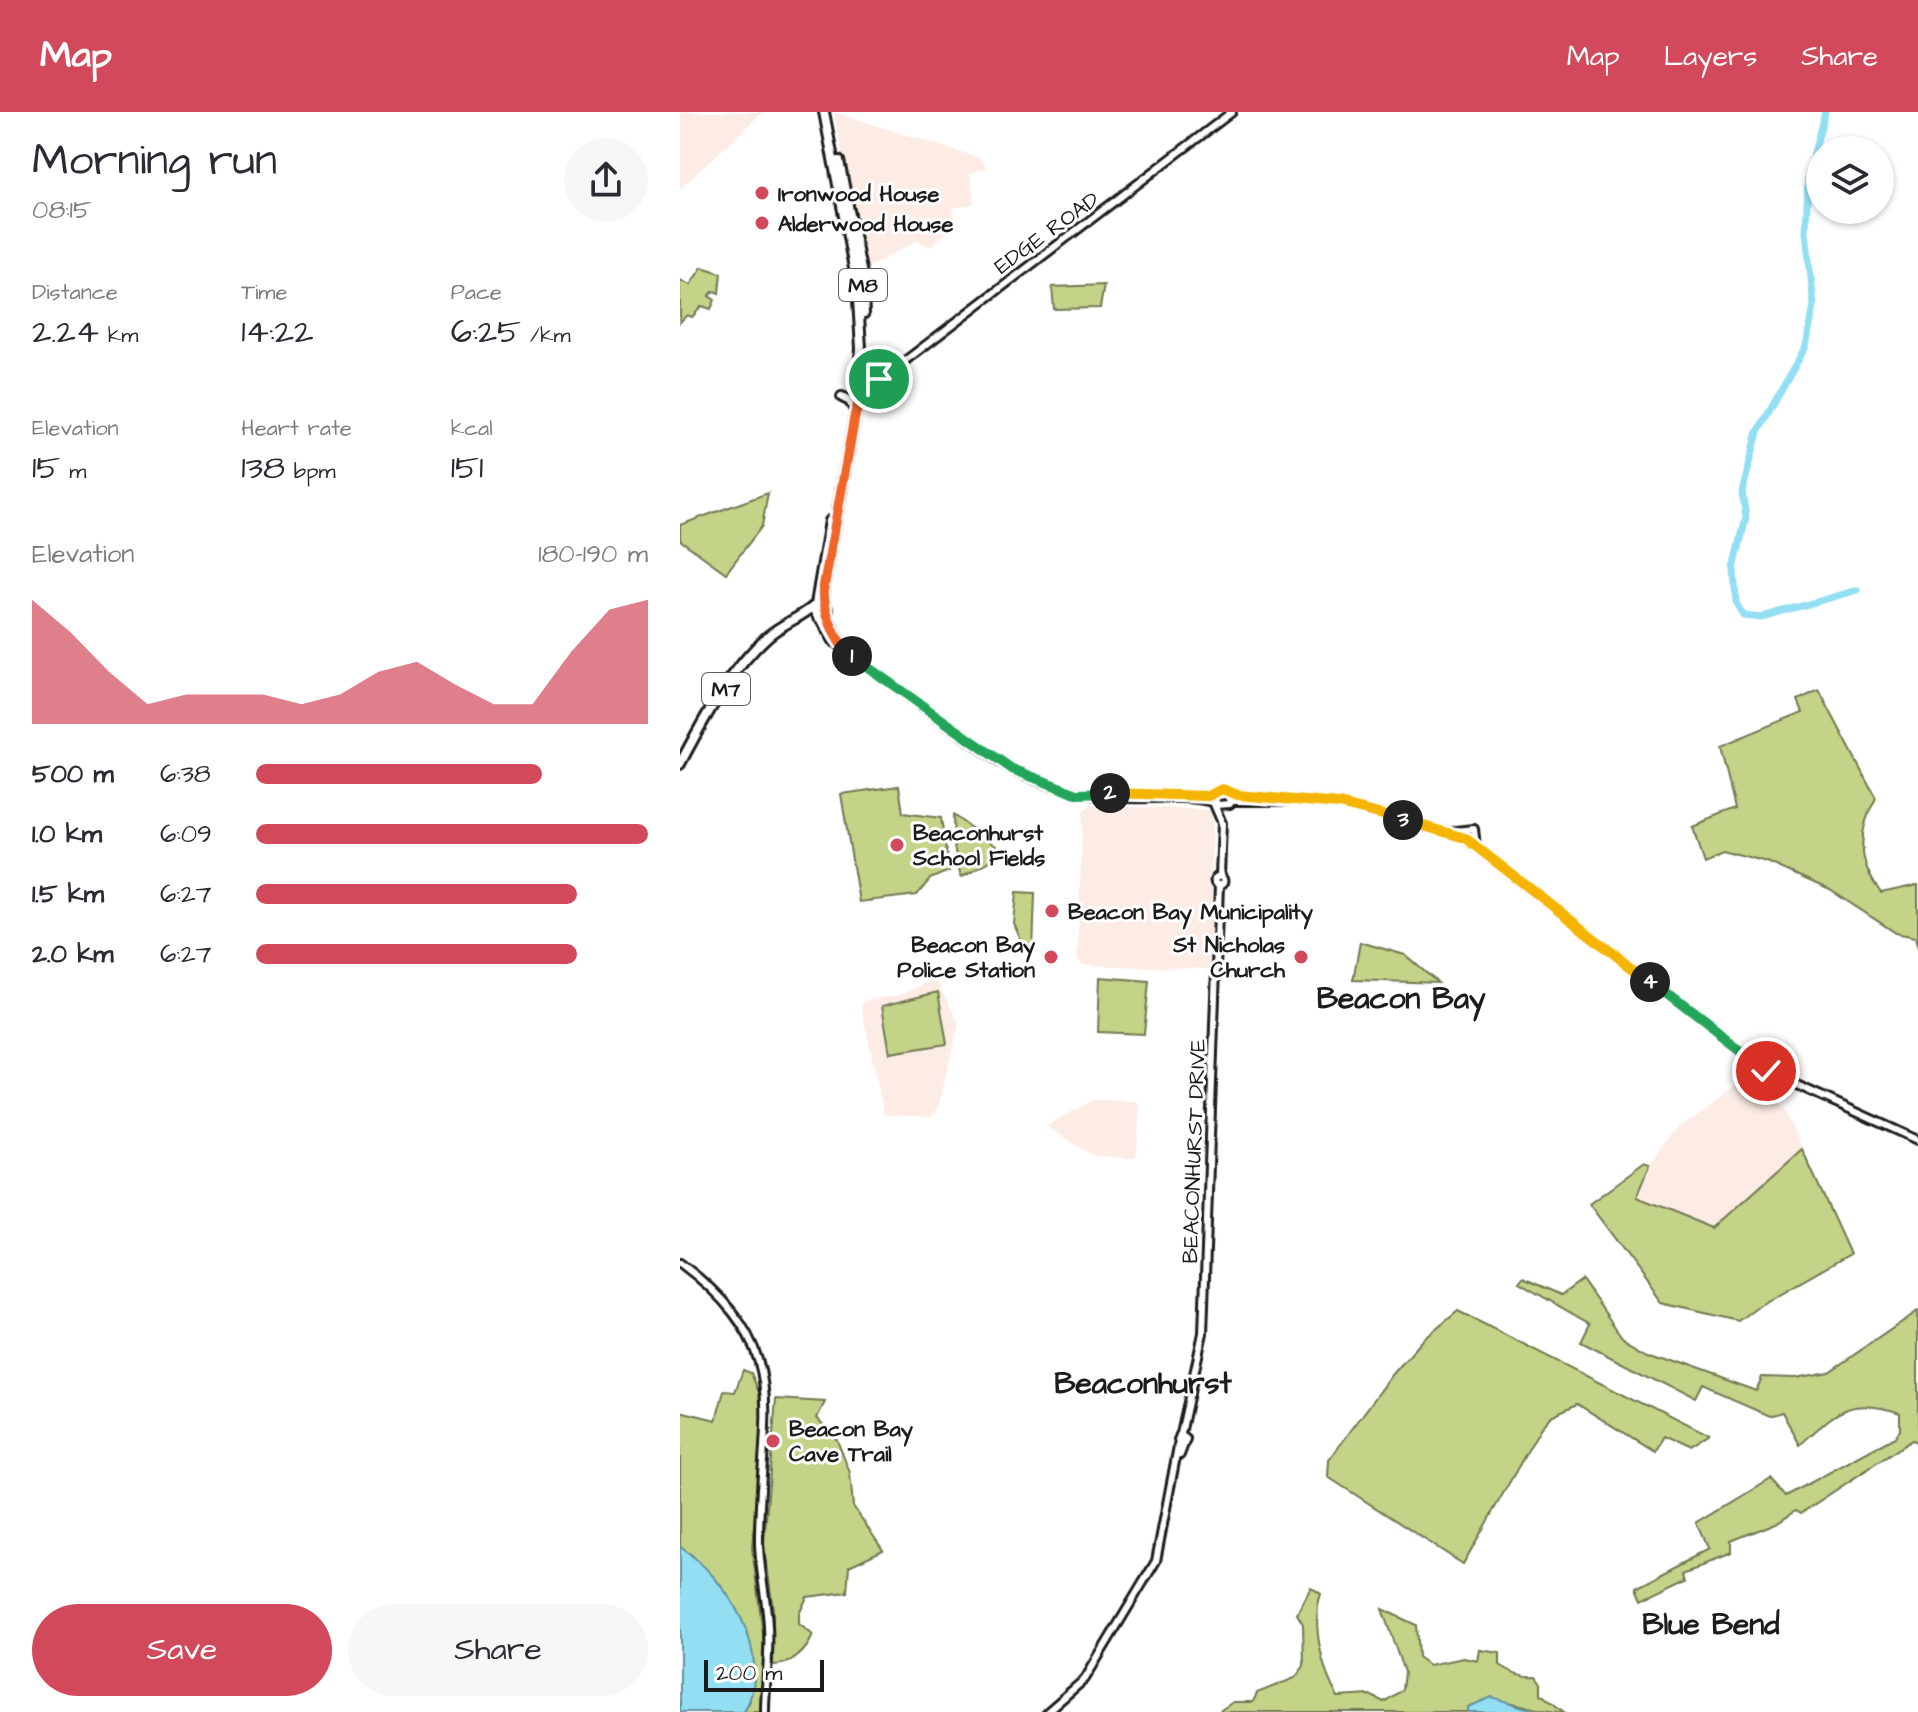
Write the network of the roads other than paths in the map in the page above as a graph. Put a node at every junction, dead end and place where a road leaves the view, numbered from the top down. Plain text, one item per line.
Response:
1 (827, 112) edge
2 (1232, 112) edge
3 (865, 359) junction
4 (881, 378) junction
5 (861, 391) junction
6 (842, 397) dead end
7 (855, 413) junction
8 (818, 604) junction
9 (821, 616) junction
10 (785, 625) junction
11 (680, 764) edge
12 (1228, 791) junction
13 (1077, 794) junction
14 (1215, 794) junction
15 (1287, 800) junction
16 (1229, 804) junction
17 (1216, 805) junction
18 (1222, 823) junction
19 (1452, 832) junction
20 (1476, 847) junction
21 (1918, 1140) edge
22 (680, 1263) edge
23 (765, 1712) edge
24 (1047, 1712) edge

1 - 3 main road, M8
1 - 5 main road, M8
2 - 4 street, EDGE ROAD
3 - 4 main road
3 - 5 main road, M8
4 - 5 street, EDGE ROAD
5 - 7 main road, M8
6 - 7 main road
7 - 8 main road, M8
8 - 9 main road
8 - 9 main road
8 - 10 main road
9 - 10 main road
9 - 13 street
10 - 11 main road, M7
12 - 14 street
12 - 15 street
12 - 16 street
13 - 14 street
13 - 17 street
14 - 17 street
15 - 16 street
15 - 19 street
16 - 17 street
16 - 18 street
17 - 18 street
18 - 24 street, BEACONHURST DRIVE
19 - 20 street
19 - 20 street
20 - 21 street
22 - 23 street

